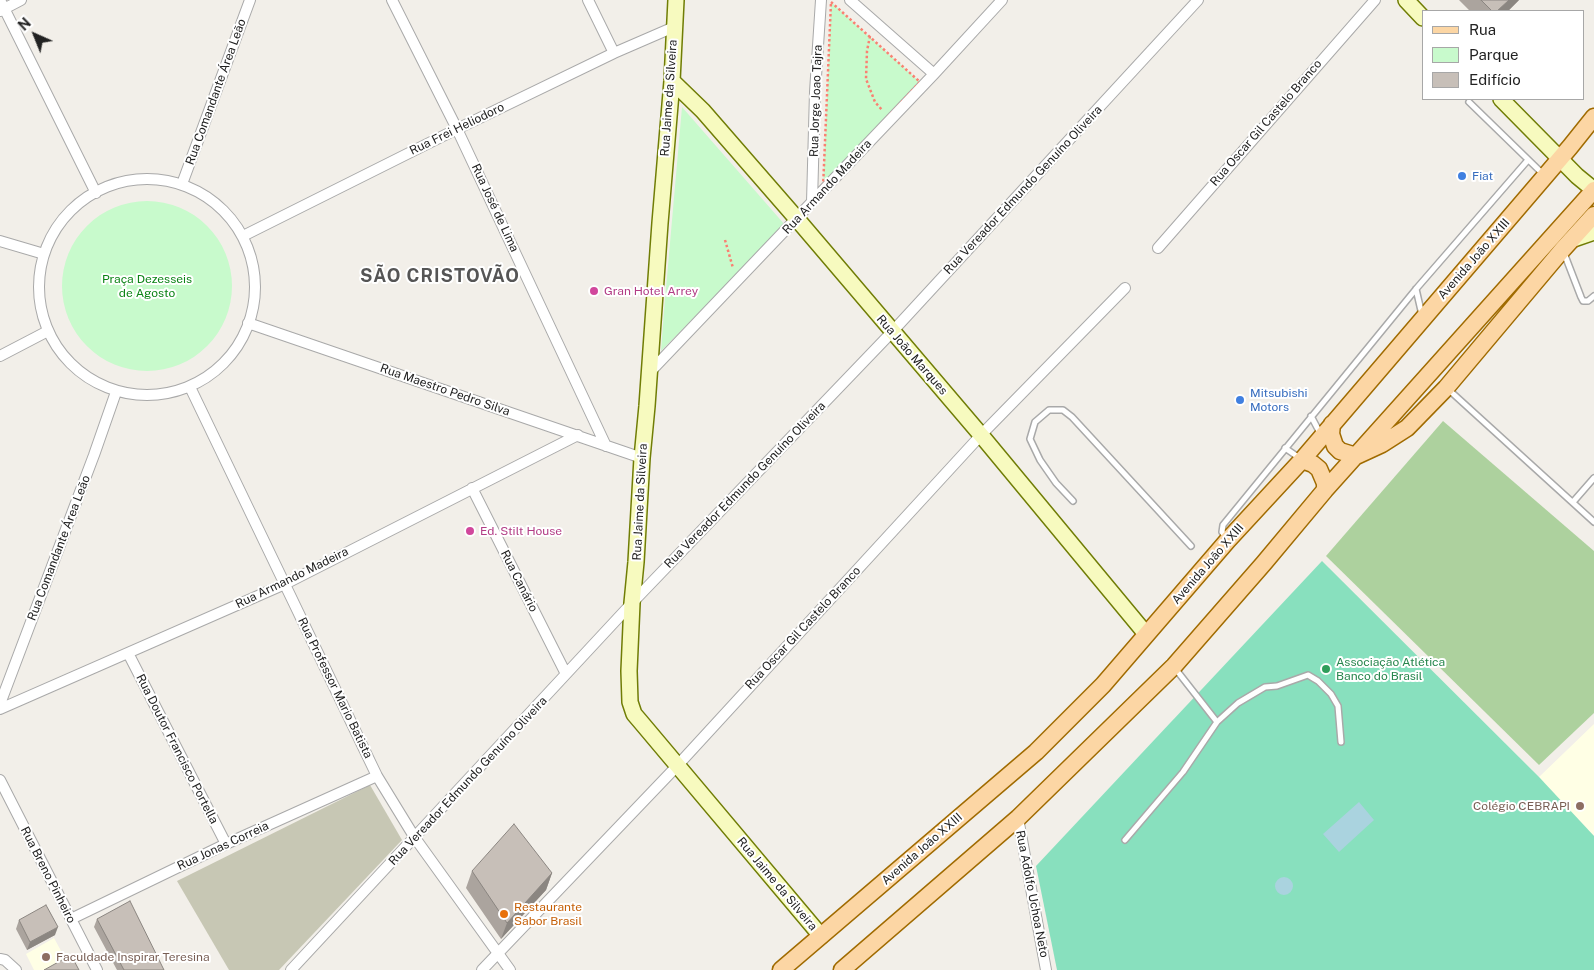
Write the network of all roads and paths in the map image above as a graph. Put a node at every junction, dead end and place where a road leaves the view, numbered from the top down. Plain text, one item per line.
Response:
1 (22, 0) edge
2 (250, 0) edge
3 (392, 0) edge
4 (588, 0) edge
5 (676, 0) edge
6 (821, 0) edge
7 (850, 0) edge
8 (1002, 0) edge
9 (1198, 0) edge
10 (1375, 0) edge
11 (1406, 0) edge
12 (2, 6) edge
13 (1422, 17) edge
14 (875, 22) junction
15 (674, 27) junction
16 (870, 36) junction
17 (614, 53) junction
18 (934, 74) junction
19 (672, 81) junction
20 (1503, 100) edge
21 (1469, 102) dead end
22 (1594, 117) edge
23 (890, 118) junction
24 (457, 128) junction
25 (1560, 159) junction
26 (1528, 160) junction
27 (1545, 176) junction
28 (182, 184) junction
29 (1594, 190) edge
30 (96, 192) junction
31 (812, 202) junction
32 (1594, 215) edge
33 (797, 219) junction
34 (1594, 232) edge
35 (243, 236) junction
36 (0, 240) edge
37 (725, 240) dead end
38 (1567, 244) junction
39 (1158, 248) dead end
40 (44, 254) junction
41 (737, 282) junction
42 (1125, 288) dead end
43 (1416, 289) junction
44 (1594, 296) edge
45 (1423, 318) junction
46 (248, 323) junction
47 (46, 332) junction
48 (892, 332) junction
49 (0, 356) edge
50 (649, 373) junction
51 (190, 387) junction
52 (1446, 388) junction
53 (116, 392) junction
54 (1311, 416) junction
55 (1327, 430) junction
56 (578, 435) junction
57 (981, 435) junction
58 (606, 446) junction
59 (1285, 448) junction
60 (1356, 456) junction
61 (642, 458) junction
62 (1302, 460) junction
63 (1594, 478) edge
64 (472, 488) junction
65 (1325, 490) junction
66 (1073, 502) dead end
67 (1573, 502) junction
68 (1594, 522) edge
69 (1228, 540) junction
70 (1191, 546) dead end
71 (285, 584) junction
72 (632, 603) junction
73 (1146, 634) junction
74 (128, 653) junction
75 (1174, 666) junction
76 (566, 674) junction
77 (0, 704) edge
78 (0, 710) edge
79 (1217, 722) junction
80 (1341, 742) dead end
81 (676, 766) junction
82 (377, 776) junction
83 (0, 780) edge
84 (1018, 818) junction
85 (415, 838) junction
86 (1125, 840) dead end
87 (226, 844) junction
88 (72, 920) junction
89 (821, 936) junction
90 (497, 953) junction
91 (0, 959) edge
92 (16, 970) edge
93 (97, 970) edge
94 (291, 970) edge
95 (482, 970) edge
96 (510, 970) edge
97 (781, 970) edge
98 (842, 970) edge
99 (1046, 970) edge

1 - 12 street
2 - 28 street, Rua Comandante Área Leão
3 - 24 street, Rua José de Lima
4 - 17 street
5 - 15 street, Rua Jaime da Silveira
6 - 31 street, Rua Jorge Joao Tajra
7 - 14 street
8 - 18 street, Rua Armando Madeira
9 - 48 street, Rua Vereador Edmundo Genuíno Oliveira
10 - 39 street, Rua Oscar Gil Castelo Branco
11 - 13 street
12 - 30 street
14 - 16 path
14 - 18 street
15 - 17 street, Rua Frei Heliodoro
15 - 19 street, Rua Jaime da Silveira
16 - 23 path
16 - 23 path
16 - 23 path
17 - 24 street, Rua Frei Heliodoro
18 - 23 street, Rua Armando Madeira
19 - 33 street, Rua João Marques
19 - 50 street, Rua Jaime da Silveira
20 - 25 street
21 - 26 lane
22 - 25 main road, Avenida João XXIII
23 - 31 street, Rua Armando Madeira
24 - 35 street, Rua Frei Heliodoro
24 - 58 street, Rua José de Lima
25 - 27 main road, Avenida João XXIII
25 - 29 street
26 - 27 lane
26 - 43 lane
27 - 45 main road, Avenida João XXIII
28 - 30 street
28 - 35 street
29 - 60 main road
30 - 40 street
31 - 33 street, Rua Armando Madeira
32 - 38 main road
33 - 41 street, Rua Armando Madeira
33 - 48 street, Rua João Marques
34 - 38 street
35 - 46 street
36 - 40 street
37 - 41 path
38 - 44 lane
38 - 52 main road
40 - 47 street
41 - 50 street, Rua Armando Madeira
42 - 57 street, Rua Oscar Gil Castelo Branco
43 - 45 lane
43 - 54 lane
45 - 55 main road, Avenida João XXIII
46 - 51 street
46 - 56 street, Rua Maestro Pedro Silva
47 - 49 street
47 - 53 street
48 - 57 street, Rua João Marques
48 - 72 street, Rua Vereador Edmundo Genuíno Oliveira
50 - 61 street, Rua Jaime da Silveira
51 - 53 street
51 - 71 street, Rua Professor Mario Batista
52 - 60 main road
52 - 67 lane
53 - 77 street, Rua Comandante Área Leão
54 - 55 lane
54 - 59 lane
55 - 60 main road
55 - 62 main road, Avenida João XXIII
56 - 58 street, Rua Maestro Pedro Silva
56 - 64 street, Rua Armando Madeira
57 - 73 street, Rua João Marques
57 - 81 street, Rua Oscar Gil Castelo Branco
58 - 61 street, Rua Maestro Pedro Silva
59 - 62 lane
59 - 69 lane
60 - 65 main road
61 - 72 street, Rua Jaime da Silveira
62 - 65 main road
62 - 69 main road, Avenida João XXIII
63 - 67 lane
64 - 71 street, Rua Armando Madeira
64 - 76 street, Rua Canário
65 - 75 main road
66 - 70 lane
67 - 68 lane
69 - 73 main road, Avenida João XXIII
71 - 74 street, Rua Armando Madeira
71 - 82 street, Rua Professor Mario Batista
72 - 76 street, Rua Vereador Edmundo Genuíno Oliveira
72 - 81 street, Rua Jaime da Silveira
73 - 89 main road, Avenida João XXIII
74 - 78 street, Rua Armando Madeira
74 - 87 street, Rua Doutor Francisco Portella
75 - 79 lane
75 - 84 main road
76 - 85 street, Rua Vereador Edmundo Genuíno Oliveira
79 - 80 lane
79 - 86 lane
81 - 89 street, Rua Jaime da Silveira
81 - 90 street, Rua Oscar Gil Castelo Branco
82 - 85 street, Rua Professor Mario Batista
82 - 87 street, Rua Jonas Correia
83 - 88 street, Rua Breno Pinheiro
84 - 98 main road
84 - 99 street, Rua Adolfo Uchoa Neto
85 - 90 street, Rua Professor Mario Batista
85 - 94 street, Rua Vereador Edmundo Genuíno Oliveira
87 - 88 street, Rua Jonas Correia
88 - 93 street, Rua Breno Pinheiro
89 - 97 main road, Avenida João XXIII
90 - 95 street, Rua Oscar Gil Castelo Branco
90 - 96 street, Rua Professor Mario Batista
91 - 92 street

